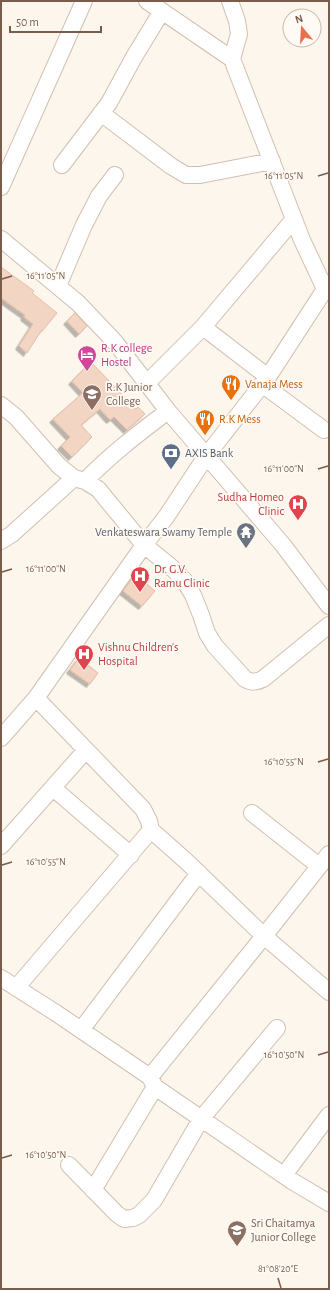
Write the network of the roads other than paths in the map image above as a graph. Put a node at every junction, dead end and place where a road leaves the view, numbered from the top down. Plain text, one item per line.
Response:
1 (84, 1) edge
2 (147, 1) edge
3 (230, 1) edge
4 (162, 11) junction
5 (232, 58) junction
6 (101, 112) junction
7 (272, 162) junction
8 (62, 165) dead end
9 (116, 175) dead end
10 (1, 187) edge
11 (294, 219) junction
12 (1, 239) edge
13 (58, 286) junction
14 (327, 286) edge
15 (204, 328) junction
16 (265, 381) junction
17 (147, 383) junction
18 (1, 405) edge
19 (168, 411) junction
20 (324, 430) dead end
21 (207, 455) junction
22 (79, 480) junction
23 (1, 541) edge
24 (144, 545) junction
25 (329, 606) edge
26 (329, 625) edge
27 (36, 698) junction
28 (1, 738) edge
29 (86, 750) junction
30 (53, 788) junction
31 (252, 813) dead end
32 (151, 830) junction
33 (1, 846) edge
34 (131, 855) junction
35 (324, 860) edge
36 (199, 873) junction
37 (264, 936) junction
38 (1, 978) edge
39 (16, 988) junction
40 (329, 992) edge
41 (277, 1028) dead end
42 (81, 1030) junction
43 (153, 1082) junction
44 (329, 1114) edge
45 (201, 1119) junction
46 (68, 1165) dead end
47 (284, 1175) junction
48 (93, 1190) junction
49 (329, 1203) edge

1 - 10 street
2 - 4 street
3 - 5 street
4 - 5 street
4 - 6 street
5 - 7 street
6 - 7 street
6 - 8 street
7 - 11 street
9 - 13 street
11 - 14 street
11 - 15 street
12 - 13 street
13 - 17 street
14 - 16 street
15 - 16 street
15 - 17 street
16 - 20 street
16 - 21 street
17 - 19 street
18 - 22 street
19 - 21 street
19 - 22 street
21 - 24 street
21 - 25 street
22 - 23 street
22 - 24 street
24 - 26 street
24 - 27 street
27 - 28 street
27 - 29 street
29 - 30 street
29 - 32 street
30 - 33 street
30 - 34 street
31 - 35 street
32 - 34 street
32 - 36 street
34 - 39 street
35 - 37 street
36 - 37 street
36 - 42 street
37 - 40 street
37 - 43 street
38 - 39 street
39 - 42 street
41 - 45 street
42 - 43 street
43 - 45 street
43 - 48 street
44 - 47 street
45 - 47 street
45 - 48 street
46 - 48 street
47 - 49 street

